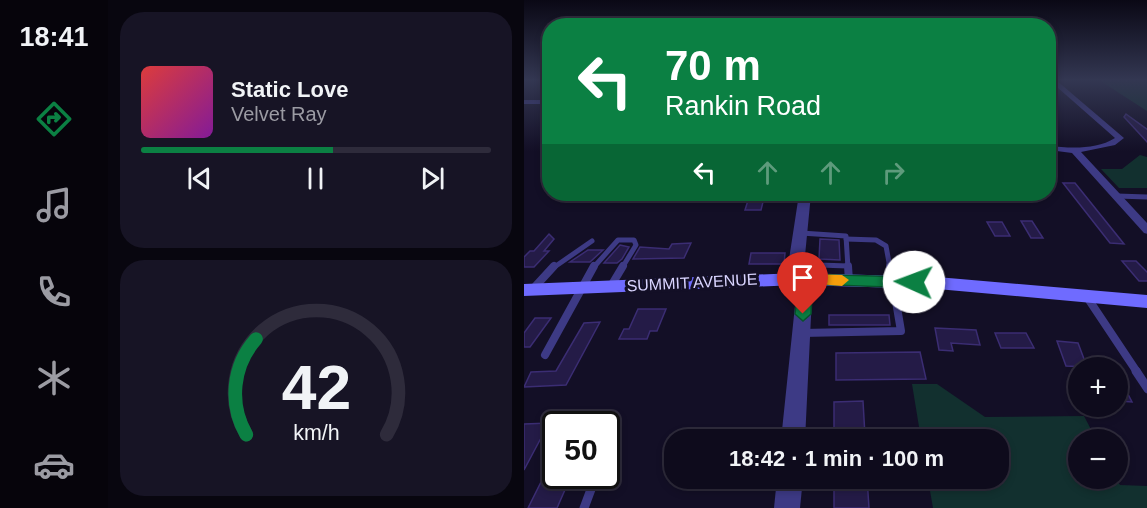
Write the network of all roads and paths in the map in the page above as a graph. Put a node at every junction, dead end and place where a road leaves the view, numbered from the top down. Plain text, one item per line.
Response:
1 (1080, 104) edge
2 (1056, 149) edge
3 (1075, 151) junction
4 (1116, 196) junction
5 (1145, 197) edge
6 (804, 201) edge
7 (1148, 202) edge
8 (1148, 231) edge
9 (800, 233) junction
10 (846, 239) junction
11 (592, 241) dead end
12 (797, 259) junction
13 (848, 273) junction
14 (798, 279) junction
15 (892, 282) junction
16 (610, 286) junction
17 (580, 288) junction
18 (528, 290) edge
19 (1086, 295) junction
20 (1148, 302) edge
21 (802, 333) junction
22 (545, 355) dead end
23 (1148, 389) edge
24 (794, 429) edge
25 (591, 489) edge
26 (789, 489) edge
27 (584, 508) edge
28 (787, 508) edge

1 - 3 street
2 - 3 street
3 - 4 street
4 - 5 lane
4 - 8 street
5 - 7 lane
6 - 9 street
9 - 10 lane
9 - 12 street
10 - 13 lane
10 - 15 lane
11 - 18 lane
12 - 13 lane
12 - 14 street
13 - 14 main road, SUMMIT AVENUE
13 - 15 main road, SUMMIT AVENUE
14 - 16 main road, SUMMIT AVENUE
14 - 21 street
15 - 19 main road, SUMMIT AVENUE
15 - 21 lane
16 - 17 main road, SUMMIT AVENUE
16 - 17 lane
17 - 18 main road, SUMMIT AVENUE
17 - 22 lane
19 - 20 main road, SUMMIT AVENUE
19 - 23 lane
21 - 24 street
25 - 27 lane
26 - 28 street

